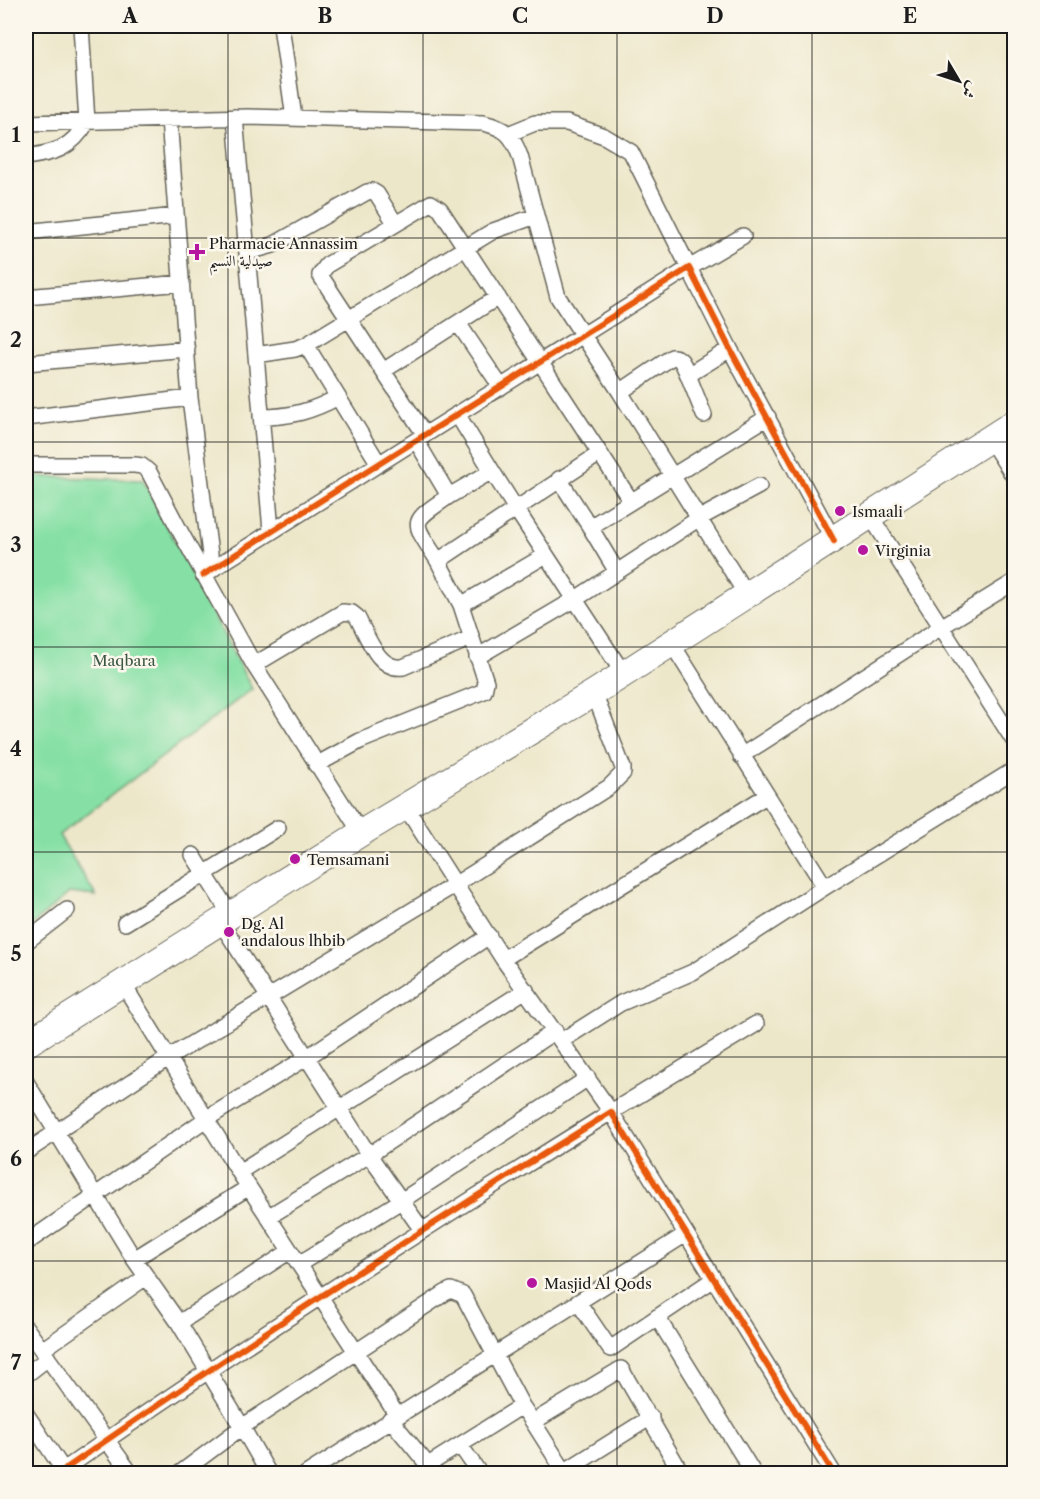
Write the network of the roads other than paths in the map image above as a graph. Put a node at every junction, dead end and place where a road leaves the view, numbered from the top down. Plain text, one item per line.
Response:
1 (81, 26) edge
2 (281, 26) edge
3 (235, 117) junction
4 (294, 118) junction
5 (169, 119) junction
6 (87, 122) junction
7 (26, 123) edge
8 (508, 134) junction
9 (26, 157) edge
10 (176, 216) junction
11 (536, 216) junction
12 (395, 223) junction
13 (26, 232) edge
14 (743, 236) dead end
15 (465, 246) junction
16 (248, 252) junction
17 (689, 268) junction
18 (182, 283) junction
19 (26, 297) edge
20 (498, 297) junction
21 (348, 318) junction
22 (458, 323) junction
23 (582, 335) junction
24 (306, 345) junction
25 (187, 349) junction
26 (730, 349) junction
27 (256, 355) junction
28 (540, 362) junction
29 (26, 363) edge
30 (383, 371) junction
31 (688, 375) junction
32 (501, 387) junction
33 (620, 392) junction
34 (338, 397) junction
35 (190, 398) junction
36 (457, 414) junction
37 (704, 415) dead end
38 (261, 417) junction
39 (768, 417) junction
40 (26, 418) edge
41 (1014, 423) edge
42 (421, 438) junction
43 (990, 439) junction
44 (599, 454) junction
45 (379, 464) junction
46 (26, 465) edge
47 (492, 471) junction
48 (671, 476) junction
49 (1014, 477) edge
50 (559, 479) junction
51 (759, 486) dead end
52 (449, 496) junction
53 (631, 501) junction
54 (516, 509) junction
55 (871, 517) junction
56 (698, 519) junction
57 (590, 527) junction
58 (271, 531) junction
59 (834, 541) junction
60 (546, 555) junction
61 (438, 561) junction
62 (207, 572) junction
63 (617, 572) junction
64 (1014, 582) edge
65 (746, 594) junction
66 (574, 600) junction
67 (461, 605) junction
68 (941, 627) junction
69 (471, 638) junction
70 (672, 644) junction
71 (477, 657) junction
72 (254, 665) junction
73 (623, 673) junction
74 (594, 693) junction
75 (1014, 741) edge
76 (741, 756) junction
77 (316, 765) junction
78 (1014, 770) edge
79 (766, 796) junction
80 (405, 806) junction
81 (278, 828) dead end
82 (361, 833) junction
83 (193, 855) dead end
84 (205, 873) junction
85 (456, 884) junction
86 (825, 887) junction
87 (67, 910) dead end
88 (225, 918) junction
89 (125, 923) dead end
90 (489, 936) junction
91 (26, 942) edge
92 (504, 958) junction
93 (123, 984) junction
94 (526, 990) junction
95 (267, 997) junction
96 (756, 1024) dead end
97 (558, 1036) junction
98 (26, 1044) edge
99 (168, 1058) junction
100 (306, 1058) junction
101 (588, 1078) junction
102 (26, 1083) edge
103 (339, 1109) junction
104 (611, 1112) junction
105 (206, 1119) junction
106 (56, 1132) junction
107 (26, 1152) edge
108 (369, 1155) junction
109 (239, 1172) junction
110 (249, 1187) junction
111 (96, 1194) junction
112 (401, 1200) junction
113 (268, 1217) junction
114 (422, 1230) junction
115 (686, 1234) junction
116 (26, 1243) edge
117 (294, 1257) junction
118 (134, 1259) junction
119 (146, 1276) junction
120 (714, 1279) junction
121 (320, 1297) junction
122 (578, 1302) junction
123 (657, 1317) junction
124 (179, 1323) junction
125 (26, 1328) edge
126 (609, 1349) junction
127 (356, 1352) junction
128 (45, 1354) junction
129 (495, 1354) junction
130 (621, 1369) junction
131 (208, 1370) junction
132 (26, 1375) edge
133 (522, 1406) junction
134 (26, 1414) edge
135 (393, 1417) junction
136 (651, 1418) junction
137 (532, 1422) junction
138 (242, 1427) junction
139 (108, 1438) junction
140 (460, 1445) junction
141 (430, 1469) edge
142 (675, 1471) edge
143 (62, 1472) edge
144 (566, 1472) edge
145 (131, 1473) edge
146 (179, 1473) edge
147 (269, 1473) edge
148 (306, 1473) edge
149 (480, 1473) edge
150 (754, 1473) edge
151 (834, 1473) edge

1 - 6 street
2 - 4 street
3 - 4 street
3 - 5 street
3 - 16 street
4 - 8 street
5 - 6 street
5 - 10 street
6 - 7 street
6 - 9 street
8 - 11 street
8 - 17 street
10 - 13 street
10 - 18 street
11 - 15 street
11 - 23 street
12 - 15 street
12 - 16 street
12 - 21 street
14 - 17 street
15 - 20 street
15 - 21 street
16 - 27 street
17 - 23 street
17 - 26 street
18 - 19 street
18 - 25 street
20 - 22 street
20 - 28 street
21 - 24 street
21 - 30 street
22 - 30 street
22 - 32 street
23 - 28 street
23 - 33 street
24 - 27 street
24 - 34 street
25 - 29 street
25 - 35 street
26 - 31 street
26 - 39 street
27 - 38 street
28 - 32 street
28 - 44 street
30 - 42 street
31 - 33 street
31 - 37 street
32 - 36 street
33 - 48 street
34 - 38 street
34 - 45 street
35 - 40 street
35 - 62 street
36 - 42 street
36 - 47 street
38 - 58 street
39 - 48 street
39 - 59 street
41 - 43 highway
42 - 45 street
42 - 52 street
43 - 49 street
43 - 55 highway
44 - 50 street
44 - 53 street
45 - 58 street
46 - 62 street
47 - 52 street
47 - 54 street
48 - 53 street
48 - 56 street
50 - 54 street
50 - 57 street
51 - 56 street
52 - 61 street
53 - 57 street
54 - 60 street
54 - 61 street
55 - 59 highway
55 - 68 street
56 - 63 street
56 - 65 street
57 - 63 street
58 - 62 street
59 - 65 highway
60 - 66 street
60 - 67 street
61 - 67 street
62 - 72 street
63 - 66 street
64 - 68 street
65 - 70 highway
66 - 71 street
66 - 73 street
67 - 69 street
68 - 75 street
68 - 76 street
69 - 71 street
69 - 72 street
70 - 73 highway
70 - 76 street
71 - 77 street
72 - 77 street
73 - 74 highway
74 - 80 highway
74 - 85 street
76 - 79 street
77 - 82 street
78 - 86 street
79 - 86 street
79 - 92 street
80 - 82 highway
80 - 85 street
81 - 84 street
82 - 88 highway
83 - 84 street
84 - 88 street
84 - 89 street
85 - 90 street
85 - 95 street
86 - 97 street
87 - 91 street
88 - 93 highway
88 - 95 street
90 - 92 street
90 - 100 street
92 - 94 street
93 - 98 highway
93 - 99 street
94 - 97 street
94 - 103 street
95 - 99 street
95 - 100 street
96 - 104 street
97 - 101 street
97 - 108 street
99 - 105 street
99 - 106 street
100 - 103 street
100 - 105 street
101 - 104 street
101 - 112 street
102 - 106 street
103 - 108 street
103 - 109 street
104 - 114 street
104 - 115 street
105 - 109 street
105 - 111 street
106 - 107 street
106 - 111 street
108 - 112 street
108 - 113 street
109 - 110 street
110 - 113 street
110 - 118 street
111 - 116 street
111 - 118 street
112 - 114 street
112 - 117 street
113 - 117 street
114 - 121 street
115 - 120 street
115 - 122 street
117 - 121 street
117 - 124 street
118 - 119 street
119 - 124 street
119 - 128 street
120 - 123 street
120 - 151 street
121 - 127 street
121 - 131 street
122 - 126 street
122 - 129 street
123 - 126 street
123 - 150 street
124 - 131 street
125 - 128 street
126 - 130 street
127 - 129 street
127 - 135 street
127 - 138 street
128 - 132 street
128 - 139 street
129 - 133 street
129 - 135 street
130 - 136 street
130 - 137 street
131 - 138 street
131 - 139 street
133 - 137 street
133 - 140 street
134 - 143 street
135 - 141 street
135 - 148 street
136 - 142 street
136 - 144 street
137 - 144 street
138 - 146 street
138 - 147 street
139 - 143 street
139 - 145 street
140 - 141 street
140 - 149 street

